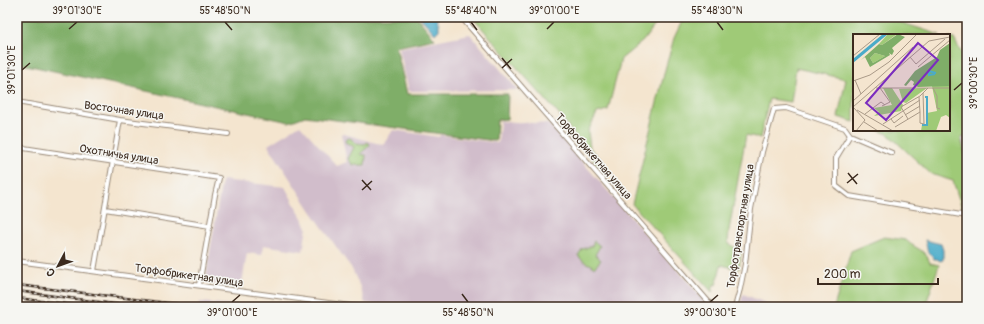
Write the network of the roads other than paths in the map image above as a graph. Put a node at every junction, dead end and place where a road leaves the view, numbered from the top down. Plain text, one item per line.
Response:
1 (461, 17) edge
2 (17, 102) edge
3 (120, 120) junction
4 (228, 134) dead end
5 (850, 135) junction
6 (17, 147) edge
7 (892, 153) dead end
8 (113, 162) junction
9 (105, 209) junction
10 (967, 215) edge
11 (210, 226) junction
12 (17, 261) edge
13 (94, 271) junction
14 (199, 285) junction
15 (358, 307) edge
16 (712, 307) edge
17 (735, 307) edge

1 - 16 street, Торфобрикетная улица
2 - 3 street, Восточная улица
3 - 4 street, Восточная улица
3 - 8 street
5 - 7 street, Торфотранспортная улица
5 - 10 street
5 - 17 street, Торфотранспортная улица
6 - 8 street, Охотничья улица
8 - 9 street
8 - 11 street, Охотничья улица
9 - 11 street
9 - 13 street
11 - 14 street
12 - 13 street, Торфобрикетная улица
13 - 14 street, Торфобрикетная улица
14 - 15 street, Торфобрикетная улица

